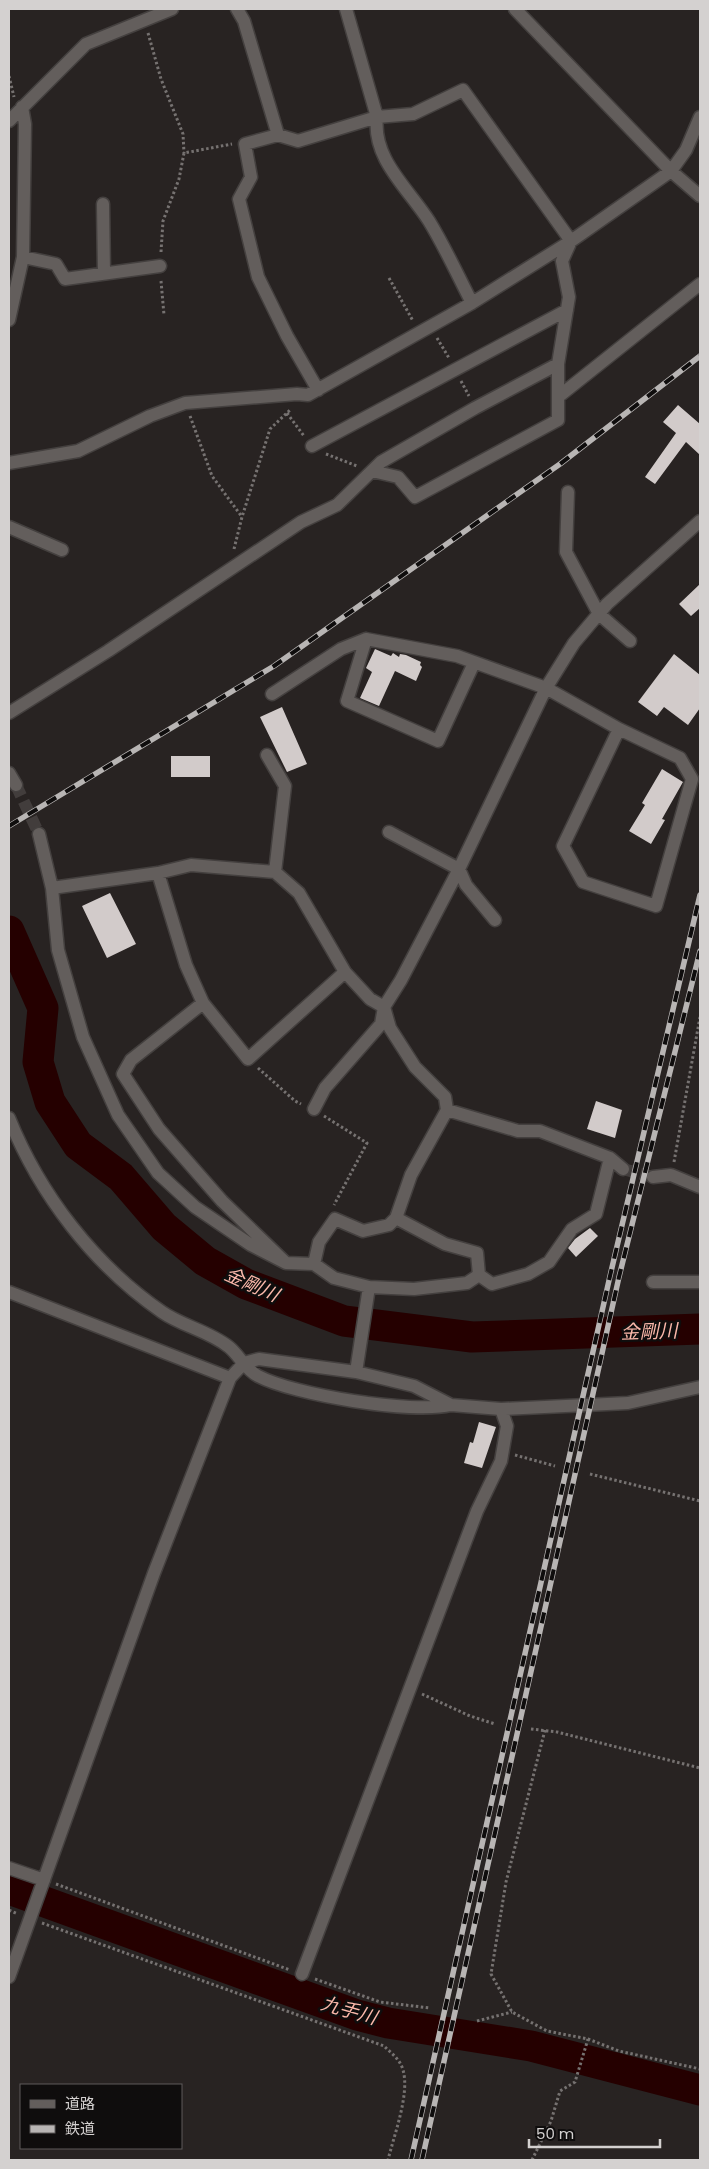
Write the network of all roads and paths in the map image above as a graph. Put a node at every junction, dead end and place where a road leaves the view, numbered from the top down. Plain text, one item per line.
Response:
1 (172, 9) edge
2 (237, 9) edge
3 (346, 9) edge
4 (515, 9) edge
5 (144, 20) junction
6 (9, 76) edge
7 (22, 107) junction
8 (377, 117) junction
9 (700, 117) edge
10 (9, 122) edge
11 (278, 135) junction
12 (245, 144) junction
13 (184, 153) junction
14 (671, 171) junction
15 (700, 196) edge
16 (103, 204) dead end
17 (571, 241) junction
18 (23, 257) junction
19 (160, 266) junction
20 (104, 273) junction
21 (700, 284) edge
22 (472, 302) junction
23 (567, 310) junction
24 (164, 314) dead end
25 (9, 320) edge
26 (558, 364) junction
27 (313, 392) junction
28 (558, 397) junction
29 (185, 403) junction
30 (312, 446) dead end
31 (9, 463) edge
32 (372, 471) junction
33 (568, 492) dead end
34 (242, 517) junction
35 (700, 520) edge
36 (9, 527) edge
37 (62, 550) dead end
38 (229, 570) junction
39 (599, 614) junction
40 (366, 639) junction
41 (630, 641) dead end
42 (474, 663) junction
43 (546, 688) junction
44 (272, 694) dead end
45 (9, 713) edge
46 (619, 729) junction
47 (267, 754) dead end
48 (9, 773) edge
49 (16, 785) tunnel mouth
50 (388, 832) dead end
51 (39, 834) tunnel mouth
52 (459, 869) junction
53 (275, 872) junction
54 (158, 873) junction
55 (52, 888) junction
56 (495, 920) dead end
57 (345, 972) junction
58 (204, 1004) junction
59 (384, 1007) junction
60 (700, 1017) edge
61 (248, 1059) junction
62 (314, 1109) junction
63 (447, 1110) junction
64 (9, 1118) edge
65 (610, 1158) junction
66 (623, 1169) tunnel mouth
67 (671, 1175) junction
68 (653, 1177) tunnel mouth
69 (700, 1187) edge
70 (396, 1218) junction
71 (335, 1219) junction
72 (286, 1263) junction
73 (314, 1264) junction
74 (479, 1275) junction
75 (653, 1282) dead end
76 (700, 1282) edge
77 (369, 1287) junction
78 (9, 1292) edge
79 (244, 1363) junction
80 (356, 1372) junction
81 (230, 1378) junction
82 (700, 1387) edge
83 (450, 1405) junction
84 (501, 1409) junction
85 (502, 1453) junction
86 (555, 1466) dead end
87 (590, 1474) dead end
88 (700, 1501) edge
89 (410, 1688) junction
90 (495, 1724) dead end
91 (531, 1729) dead end
92 (545, 1730) junction
93 (700, 1768) edge
94 (9, 1868) edge
95 (44, 1880) junction
96 (9, 1910) edge
97 (31, 1919) junction
98 (302, 1974) junction
99 (9, 1977) edge
100 (430, 2008) dead end
101 (512, 2012) junction
102 (477, 2021) dead end
103 (588, 2039) junction
104 (700, 2069) edge
105 (388, 2160) edge
106 (532, 2160) edge

1 - 5 street
2 - 11 street
3 - 8 street
4 - 14 street
5 - 7 street
5 - 13 path
6 - 7 path
7 - 10 street
7 - 18 street
8 - 11 street
8 - 17 street
8 - 22 street
9 - 14 street
11 - 12 street
12 - 13 path
12 - 27 street
13 - 19 path
14 - 15 street
14 - 17 street
16 - 20 street
17 - 22 street
17 - 23 street
18 - 20 street
18 - 25 street
19 - 20 street
19 - 24 path
21 - 28 street
22 - 27 street
23 - 26 street
23 - 30 street
26 - 28 street
26 - 32 street
27 - 29 street
27 - 34 path
28 - 32 street
29 - 31 street
29 - 34 path
32 - 38 street
33 - 39 street
34 - 38 path
35 - 39 street
36 - 37 street
38 - 45 street
39 - 41 street
39 - 43 street
40 - 42 street
40 - 42 street
40 - 44 street
42 - 43 street
43 - 46 street
43 - 52 street
46 - 46 street
47 - 53 street
48 - 49 street
50 - 52 street
51 - 55 street
52 - 56 street
52 - 59 street
53 - 54 street
53 - 57 street
54 - 55 street
54 - 58 street
55 - 72 street
57 - 59 street
57 - 61 street
58 - 61 street
58 - 72 street
59 - 62 street
59 - 63 street
60 - 67 path
61 - 62 path
62 - 71 path
63 - 65 street
63 - 70 street
64 - 79 street
65 - 66 street
65 - 74 street
67 - 68 street
67 - 69 street
70 - 71 street
70 - 74 street
71 - 73 street
72 - 73 street
73 - 77 street
74 - 77 street
75 - 76 street
77 - 80 street
78 - 81 street
79 - 80 street
79 - 81 street
79 - 83 street
80 - 83 street
81 - 95 street
82 - 84 street
83 - 84 street
84 - 85 street
85 - 86 path
85 - 89 street
87 - 88 path
89 - 90 path
89 - 98 street
91 - 92 path
92 - 93 path
92 - 101 path
94 - 95 street
95 - 97 street
95 - 98 path
96 - 97 path
97 - 99 street
97 - 105 path
98 - 100 path
101 - 102 path
101 - 103 path
103 - 104 path
103 - 106 path

